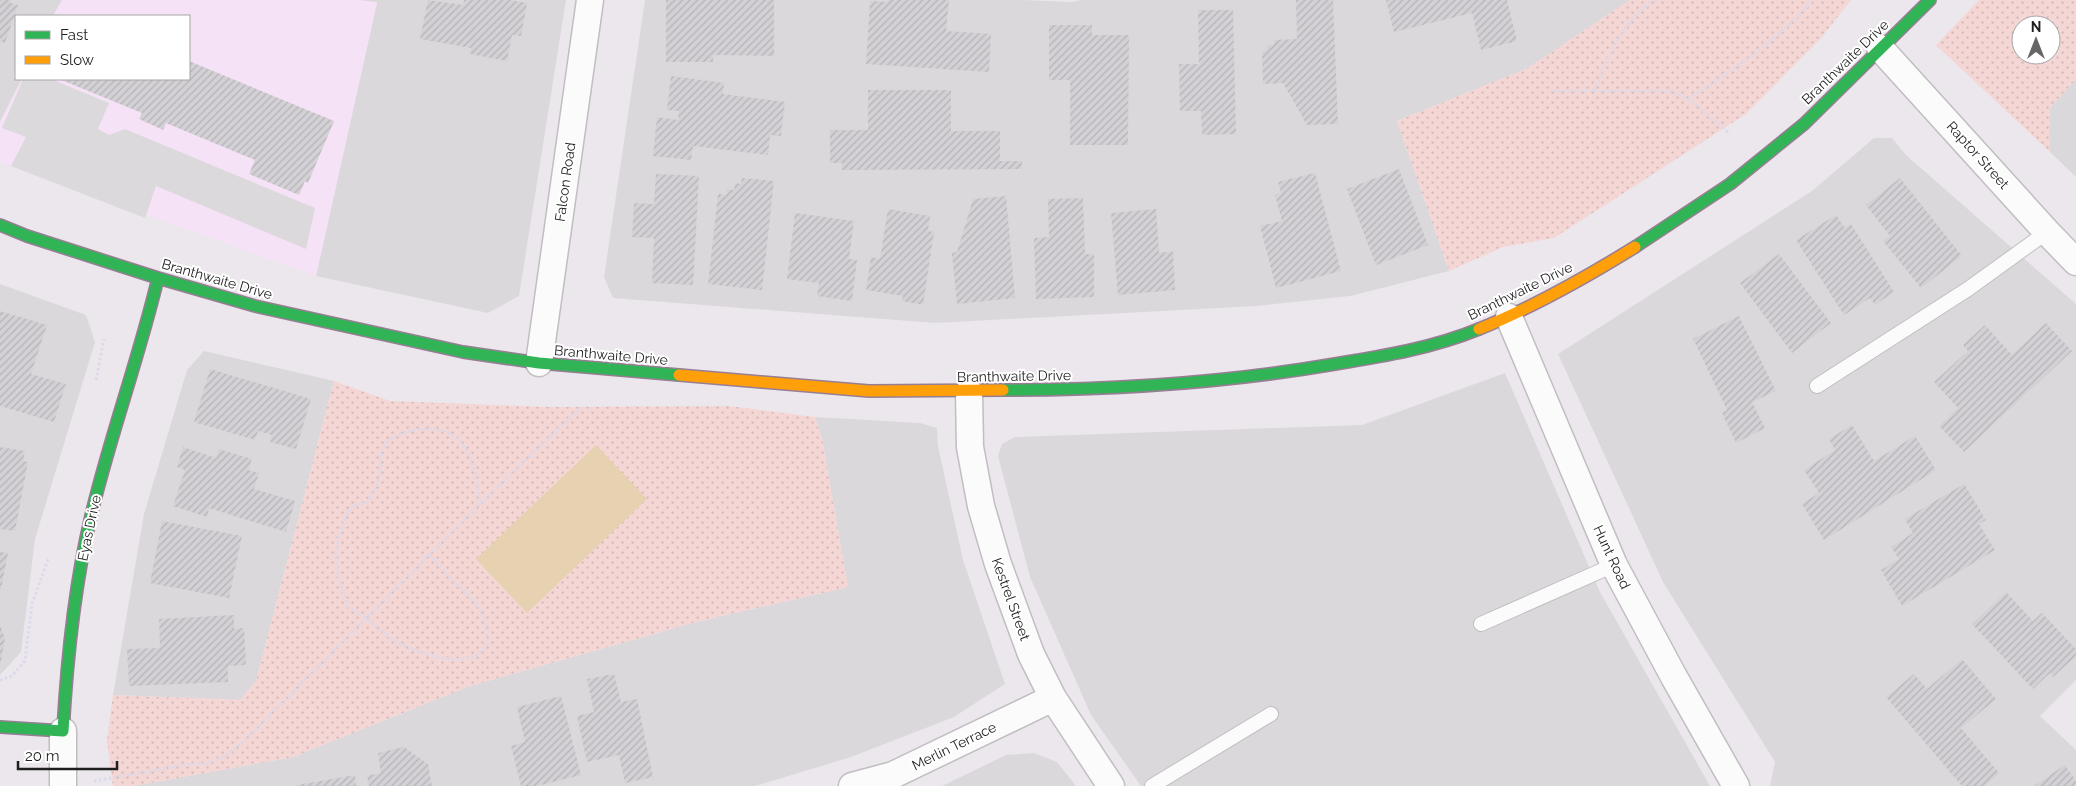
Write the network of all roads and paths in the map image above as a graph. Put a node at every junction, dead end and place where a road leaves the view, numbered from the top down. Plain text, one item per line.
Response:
1 (590, 0) edge
2 (1655, 0) edge
3 (1813, 0) edge
4 (1930, 0) edge
5 (1880, 48) junction
6 (1554, 91) dead end
7 (1594, 91) junction
8 (1688, 99) junction
9 (1730, 134) dead end
10 (0, 225) edge
11 (2047, 232) junction
12 (2076, 262) edge
13 (158, 278) junction
14 (1508, 317) junction
15 (539, 363) junction
16 (1817, 386) dead end
17 (970, 392) junction
18 (580, 408) dead end
19 (480, 504) junction
20 (429, 555) junction
21 (1614, 565) junction
22 (366, 618) junction
23 (1482, 624) dead end
24 (1054, 698) junction
25 (1271, 714) dead end
26 (0, 727) edge
27 (63, 731) junction
28 (107, 778) dead end
29 (63, 786) edge
30 (852, 786) edge
31 (1111, 786) edge
32 (1152, 786) edge
33 (1736, 786) edge

1 - 15 street, Falcon Road
2 - 7 path
3 - 8 path
4 - 5 street, Branthwaite Drive
5 - 11 street, Raptor Street
5 - 14 street, Branthwaite Drive
6 - 7 path
7 - 8 path
8 - 9 path
10 - 13 street, Branthwaite Drive
11 - 12 street, Raptor Street
11 - 16 lane
13 - 15 street, Branthwaite Drive
13 - 27 street, Eyas Drive
14 - 17 street, Branthwaite Drive
14 - 21 street, Hunt Road
15 - 17 street, Branthwaite Drive
17 - 24 street, Kestrel Street
18 - 19 path
19 - 20 path
19 - 22 path
20 - 22 path
20 - 22 path
21 - 23 lane
21 - 33 street, Hunt Road
22 - 28 path
24 - 30 street, Merlin Terrace
24 - 31 street, Kestrel Street
25 - 32 lane
26 - 27 street
27 - 29 street, Eyas Drive

